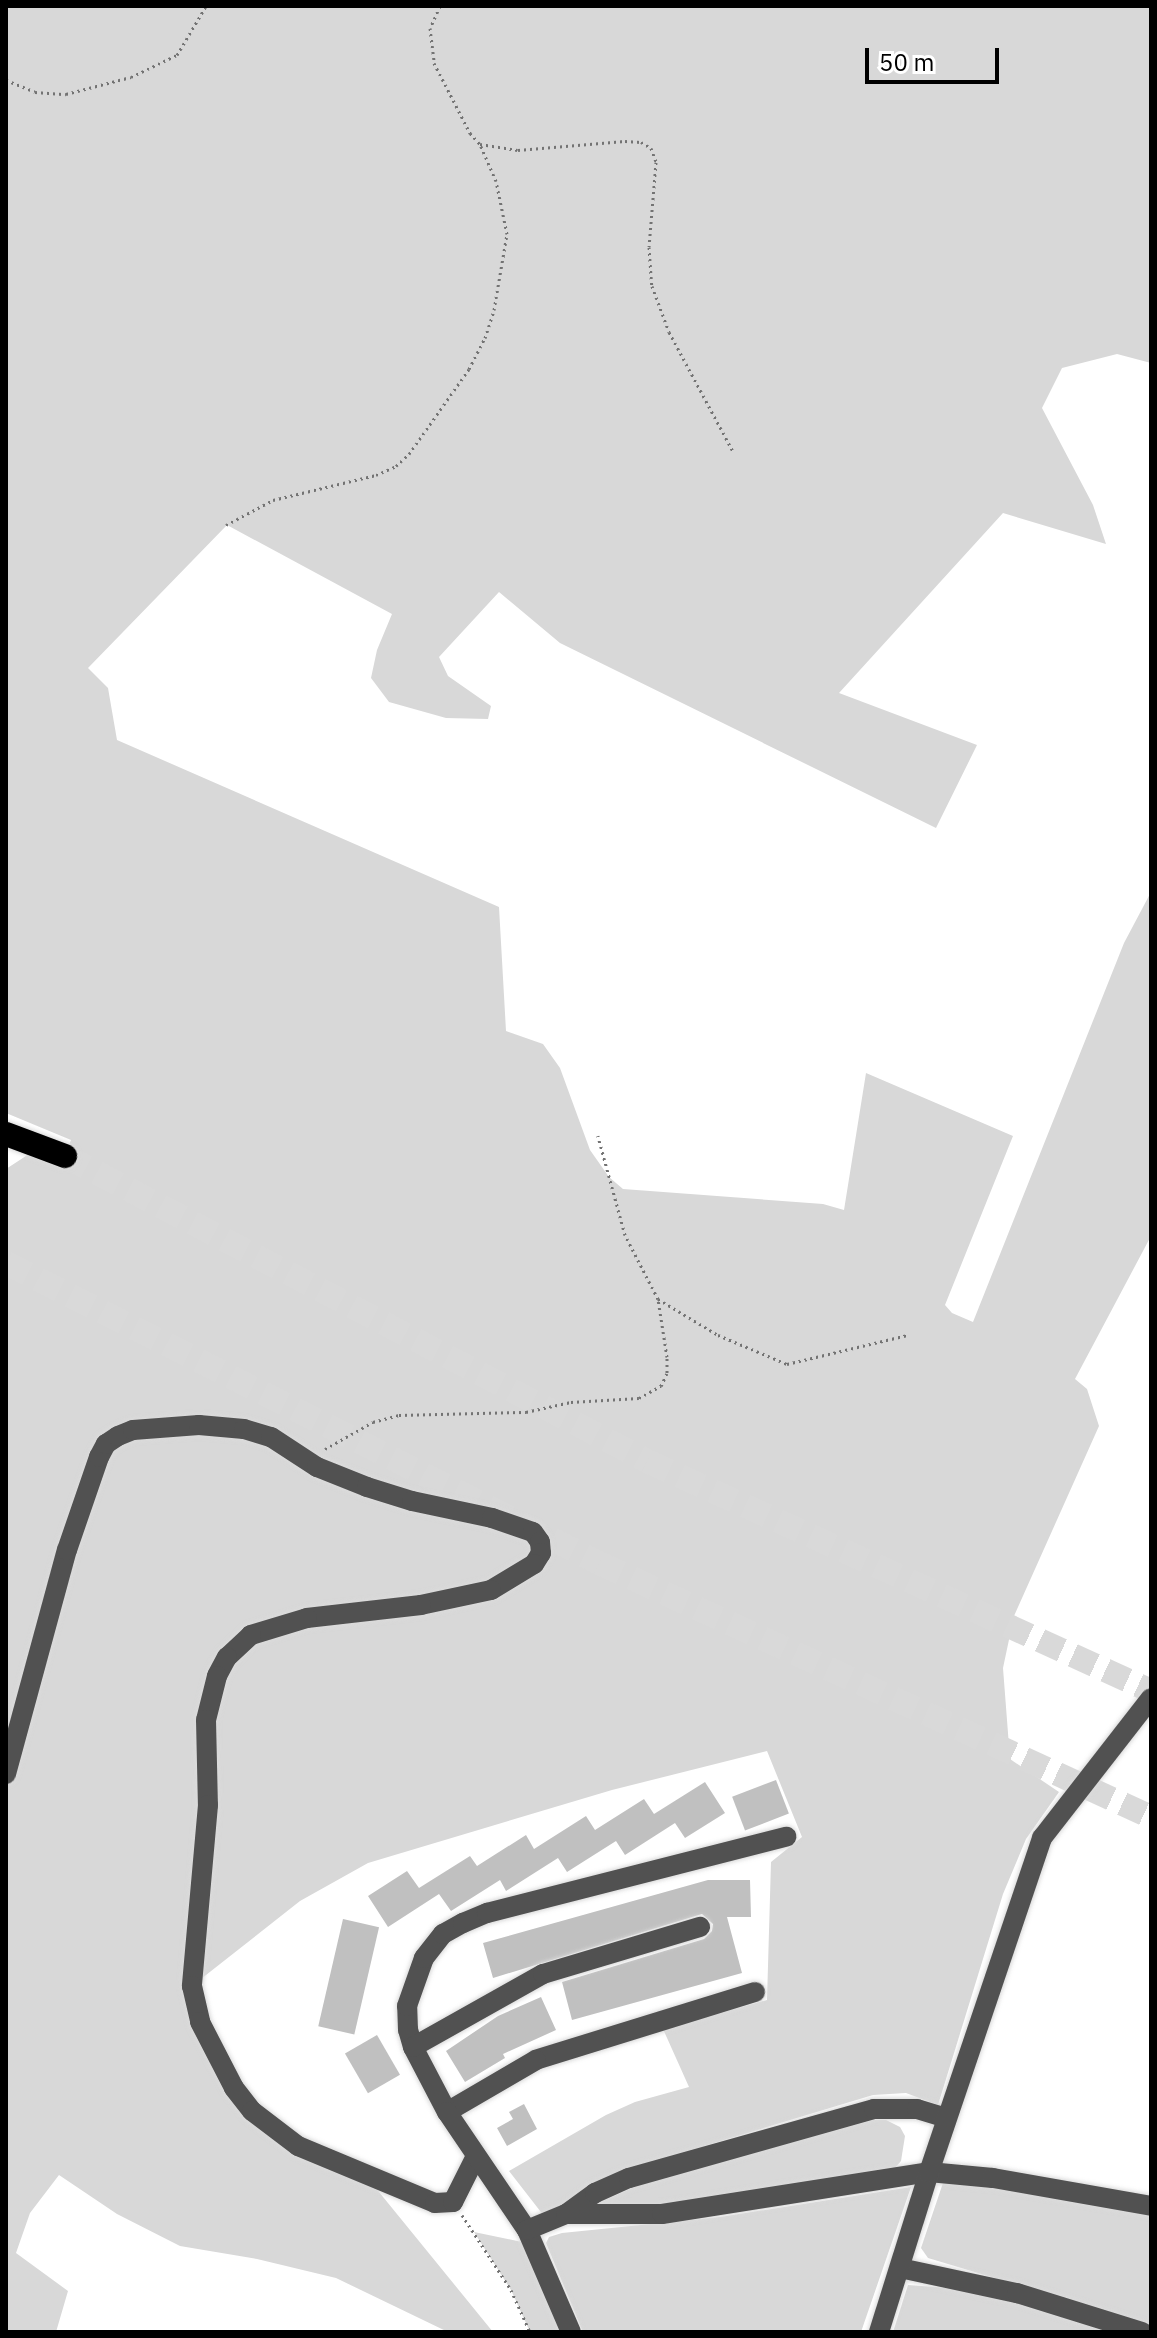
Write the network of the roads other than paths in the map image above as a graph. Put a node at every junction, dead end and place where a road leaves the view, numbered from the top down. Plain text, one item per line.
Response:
1 (6, 1134) edge
2 (65, 1156) tunnel mouth
3 (1151, 1698) edge
4 (6, 1774) edge
5 (786, 1837) dead end
6 (700, 1927) dead end
7 (755, 1992) dead end
8 (413, 2047) junction
9 (447, 2112) junction
10 (946, 2118) junction
11 (475, 2158) junction
12 (929, 2172) junction
13 (1151, 2206) edge
14 (566, 2214) junction
15 (527, 2230) junction
16 (900, 2268) junction
17 (571, 2332) edge
18 (879, 2332) edge
19 (1142, 2332) edge

1 - 2 highway
3 - 10 street
4 - 11 street
5 - 8 street
6 - 8 street
7 - 9 street
8 - 9 street
9 - 11 street
10 - 12 street
10 - 14 street
11 - 15 street
12 - 13 street
12 - 14 street
12 - 16 street
14 - 15 street
15 - 17 street
16 - 18 street
16 - 19 street

